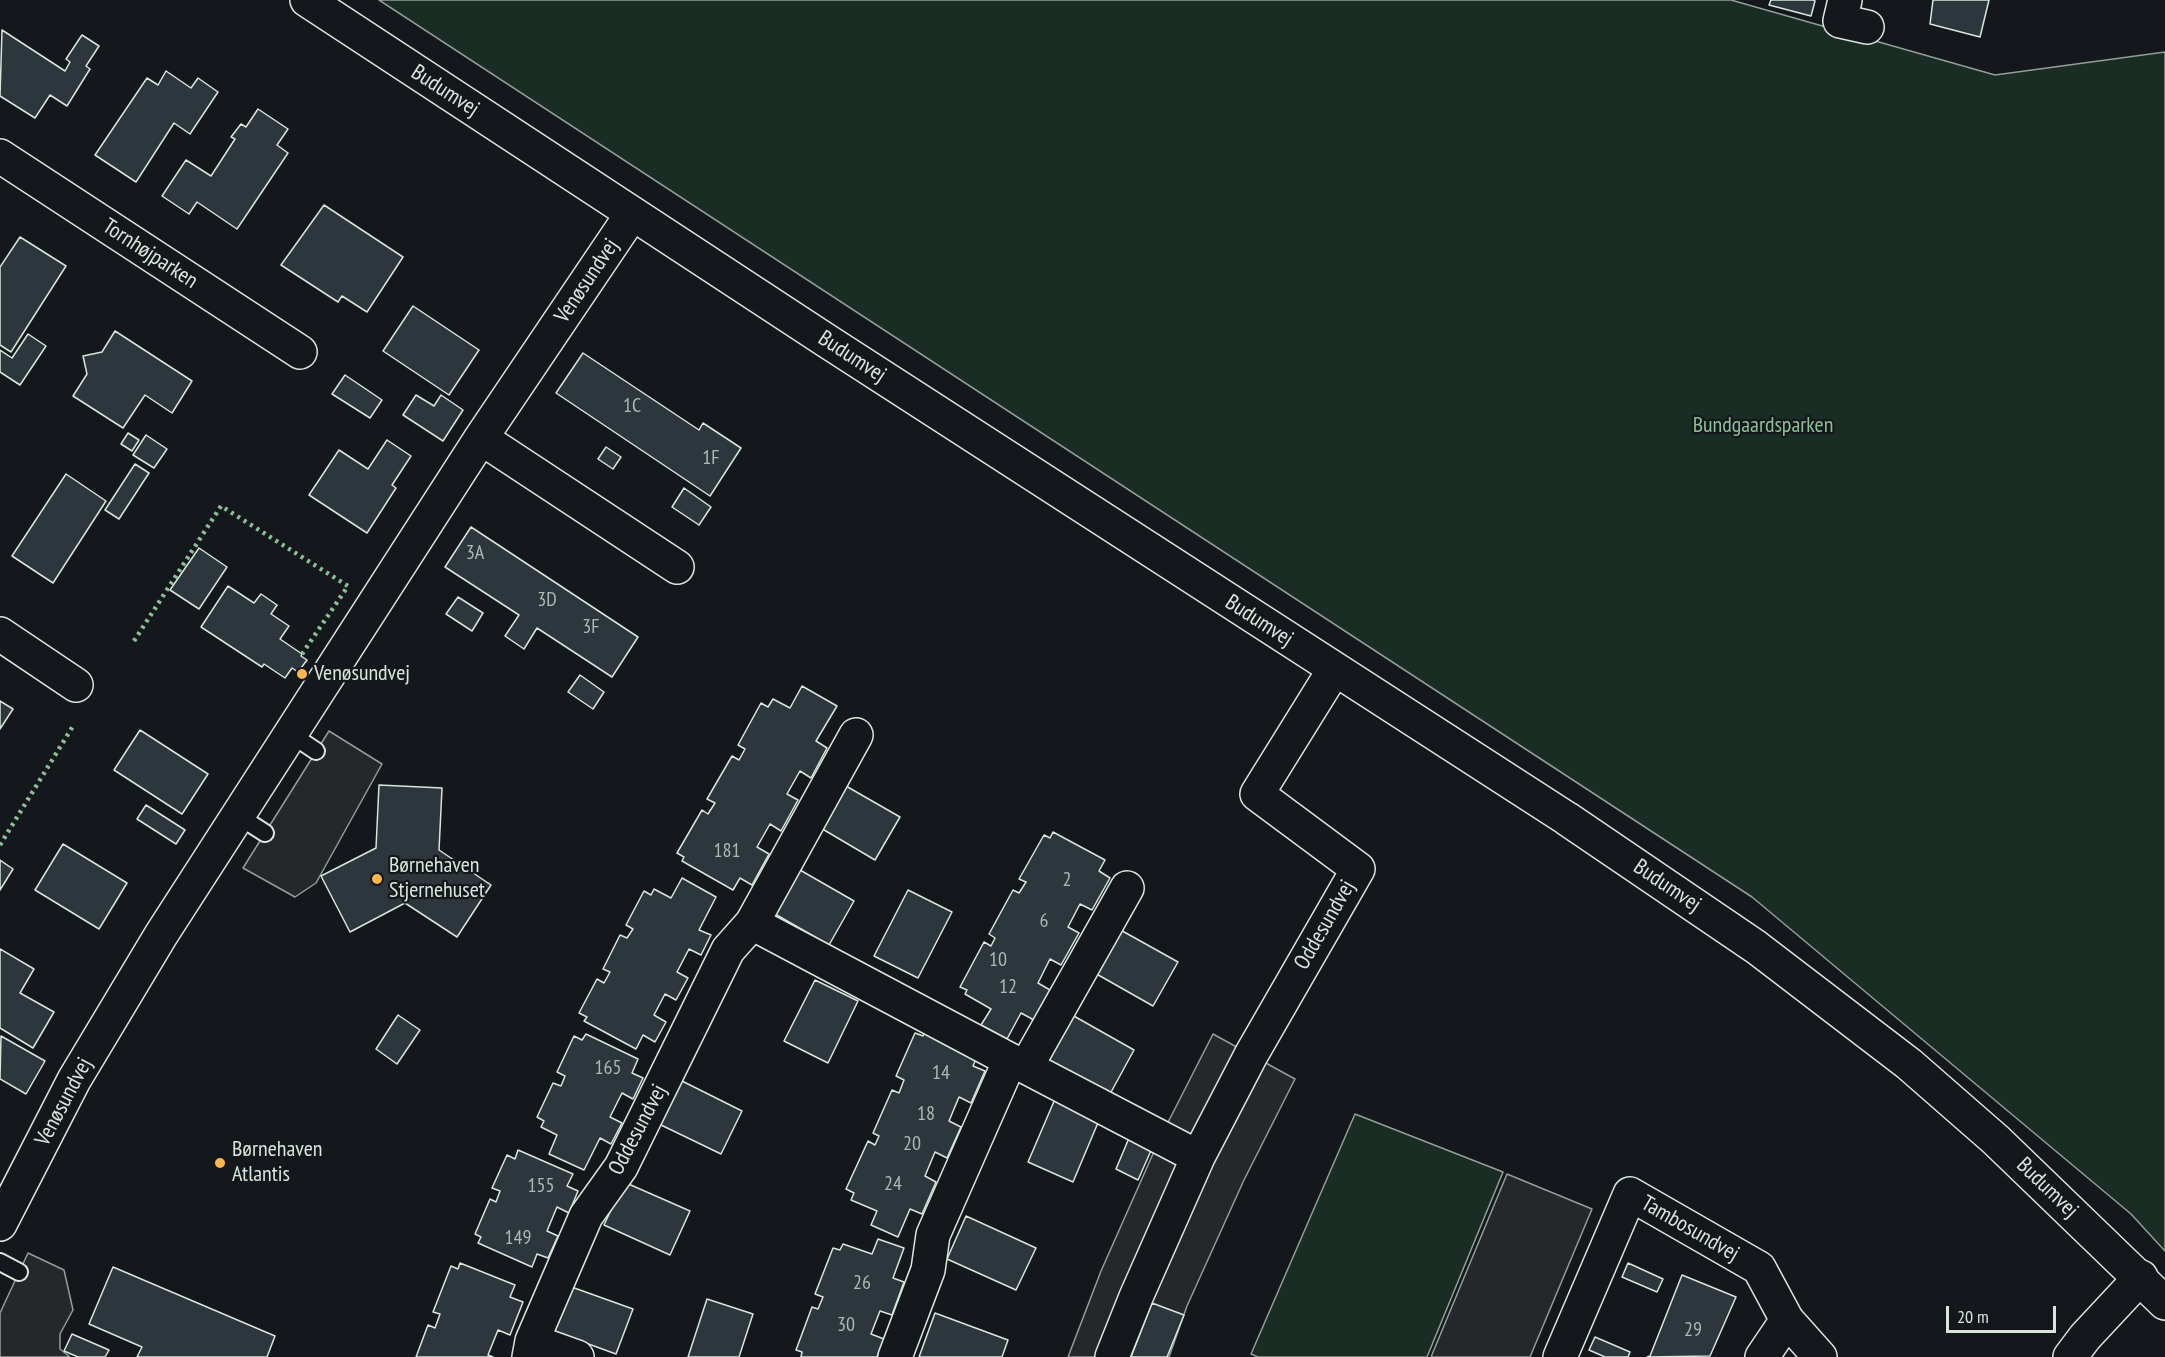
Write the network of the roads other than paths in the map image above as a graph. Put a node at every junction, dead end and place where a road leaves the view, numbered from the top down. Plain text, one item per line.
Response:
1 (307, 0) edge
2 (1845, 0) edge
3 (1868, 27) dead end
4 (0, 156) edge
5 (632, 214) junction
6 (300, 352) dead end
7 (481, 438) junction
8 (677, 567) dead end
9 (0, 634) edge
10 (1334, 670) junction
11 (76, 685) dead end
12 (289, 733) junction
13 (856, 735) dead end
14 (316, 751) dead end
15 (237, 816) junction
16 (265, 833) dead end
17 (1127, 888) dead end
18 (752, 923) junction
19 (1018, 1064) junction
20 (1198, 1157) junction
21 (0, 1224) edge
22 (0, 1262) edge
23 (19, 1272) dead end
24 (2141, 1277) junction
25 (2165, 1303) edge
26 (1787, 1320) junction
27 (530, 1349) edge
28 (577, 1357) edge
29 (896, 1357) edge
30 (1112, 1357) edge
31 (1560, 1357) edge
32 (1762, 1357) edge
33 (1820, 1357) edge
34 (2070, 1357) edge

1 - 5 street, Budumvej
2 - 3 street
4 - 6 street, Tornhøjparken
5 - 7 street, Venøsundvej
5 - 10 street, Budumvej
7 - 8 street
7 - 12 street, Venøsundvej
9 - 11 street
10 - 20 street, Oddesundvej
10 - 24 street, Budumvej
12 - 14 lane
12 - 15 street, Venøsundvej
13 - 18 street, Oddesundvej
15 - 16 lane
15 - 21 street, Venøsundvej
17 - 19 street
18 - 19 street
18 - 27 street, Oddesundvej
19 - 20 street
19 - 29 street
20 - 30 street, Oddesundvej
22 - 23 lane
24 - 25 street, Budumvej
24 - 34 street
26 - 31 street, Tambosundvej
26 - 32 street
26 - 33 street, Tambosundvej
27 - 28 street, Oddesundvej

